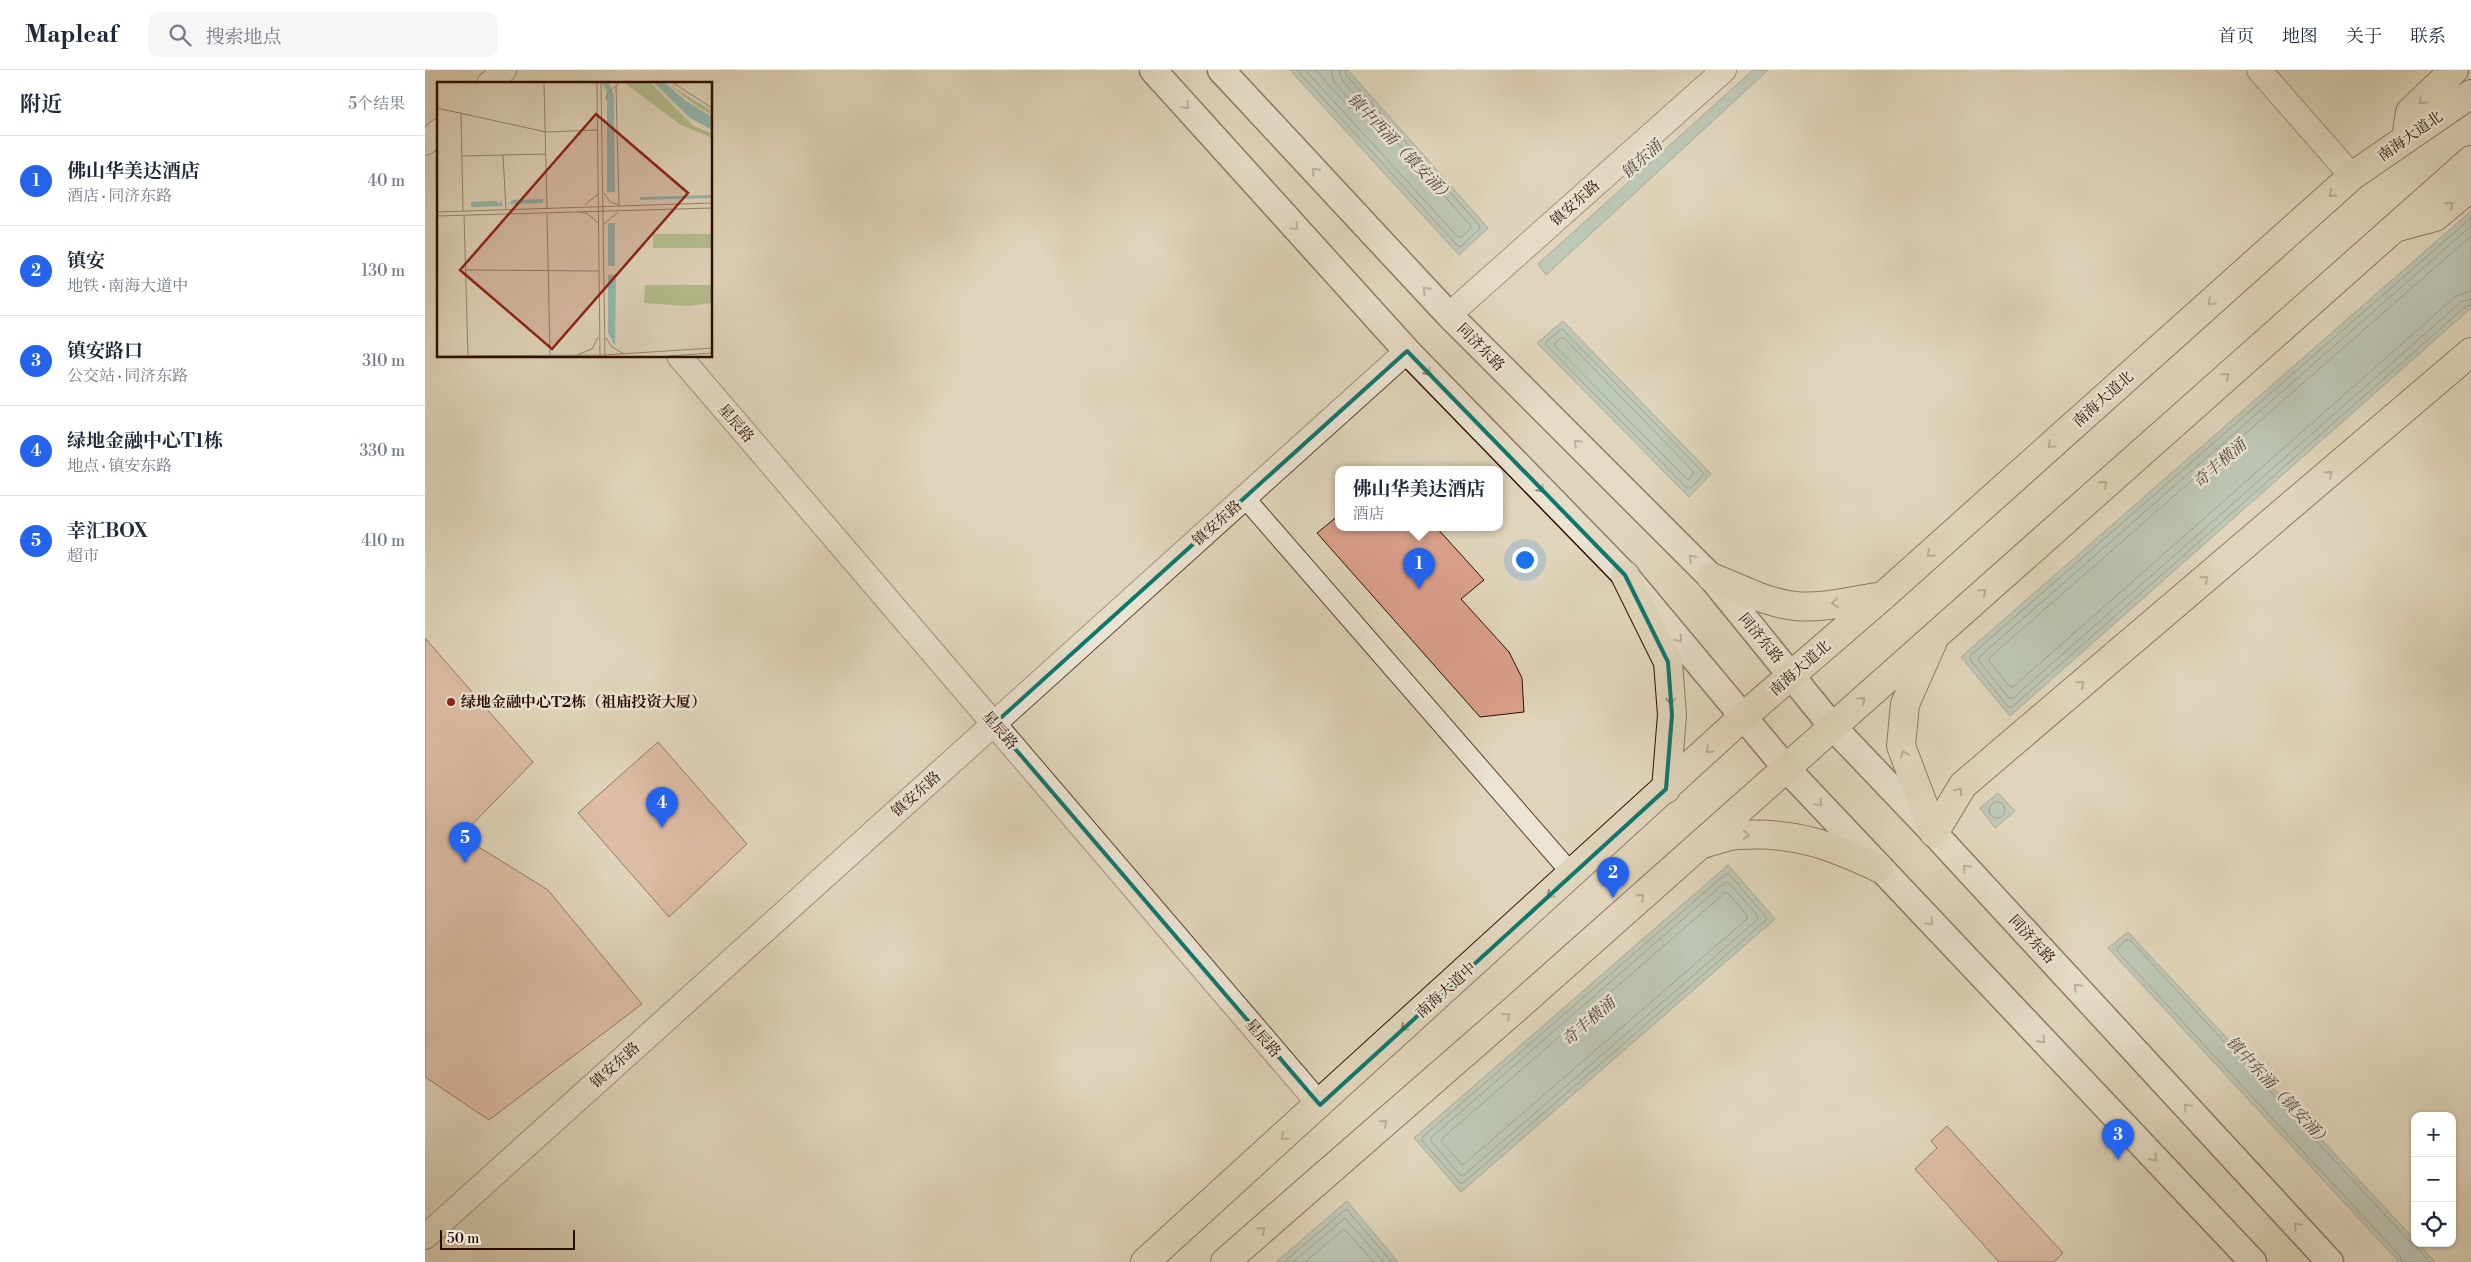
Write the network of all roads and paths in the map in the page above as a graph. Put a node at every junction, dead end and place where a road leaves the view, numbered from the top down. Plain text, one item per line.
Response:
1 (504, 70) edge
2 (1153, 70) edge
3 (1221, 70) edge
4 (1724, 70) edge
5 (2259, 70) edge
6 (2454, 70) edge
7 (491, 82) edge
8 (2471, 94) edge
9 (437, 132) edge
10 (2406, 139) junction
11 (425, 143) edge
12 (2471, 160) edge
13 (2352, 176) junction
14 (2471, 187) edge
15 (2394, 228) junction
16 (1449, 315) junction
17 (1407, 351) junction
18 (2471, 352) edge
19 (681, 358) edge
20 (1245, 498) junction
21 (1625, 575) junction
22 (1711, 576) junction
23 (1883, 596) junction
24 (1937, 633) junction
25 (1792, 675) junction
26 (1744, 716) junction
27 (994, 724) junction
28 (1832, 726) junction
29 (1786, 768) junction
30 (1666, 789) junction
31 (1934, 833) junction
32 (1699, 845) junction
33 (1879, 868) junction
34 (1573, 874) junction
35 (1320, 1105) junction
36 (425, 1237) edge
37 (1145, 1262) edge
38 (1225, 1262) edge
39 (2253, 1262) edge
40 (2330, 1262) edge

1 - 7 street
2 -> 17 main road
16 -> 3 main road, 同济东路
4 - 16 street, 镇安东路
5 - 13 street
6 -> 10 highway
8 - 10 highway, 南海大道北
9 - 11 street
10 - 13 highway, 南海大道北
12 - 15 highway
13 -> 23 highway, 南海大道北
15 -> 14 highway
24 -> 15 highway
22 -> 16 main road, 同济东路
17 - 20 street, 镇安东路
17 -> 21 main road
31 -> 18 highway
19 - 27 street, 星辰路
20 - 27 street, 镇安东路
20 - 34 street
21 -> 26 main road
21 -> 30 highway
23 -> 22 highway
22 - 25 main road, 同济东路
23 - 25 highway, 南海大道北
28 -> 24 highway
31 -> 24 highway
25 - 26 highway, 南海大道北
25 - 28 main road, 同济东路
26 - 29 main road
26 -> 30 highway, 南海大道中
27 - 35 street, 星辰路
27 - 36 street, 镇安东路
28 - 29 highway
28 - 31 main road, 同济东路
29 - 32 highway
29 -> 33 main road
30 - 34 highway, 南海大道中
40 -> 31 main road, 同济东路
32 -> 33 highway
38 -> 32 highway
33 -> 39 main road
34 -> 35 highway, 南海大道中
35 -> 37 highway, 南海大道中

